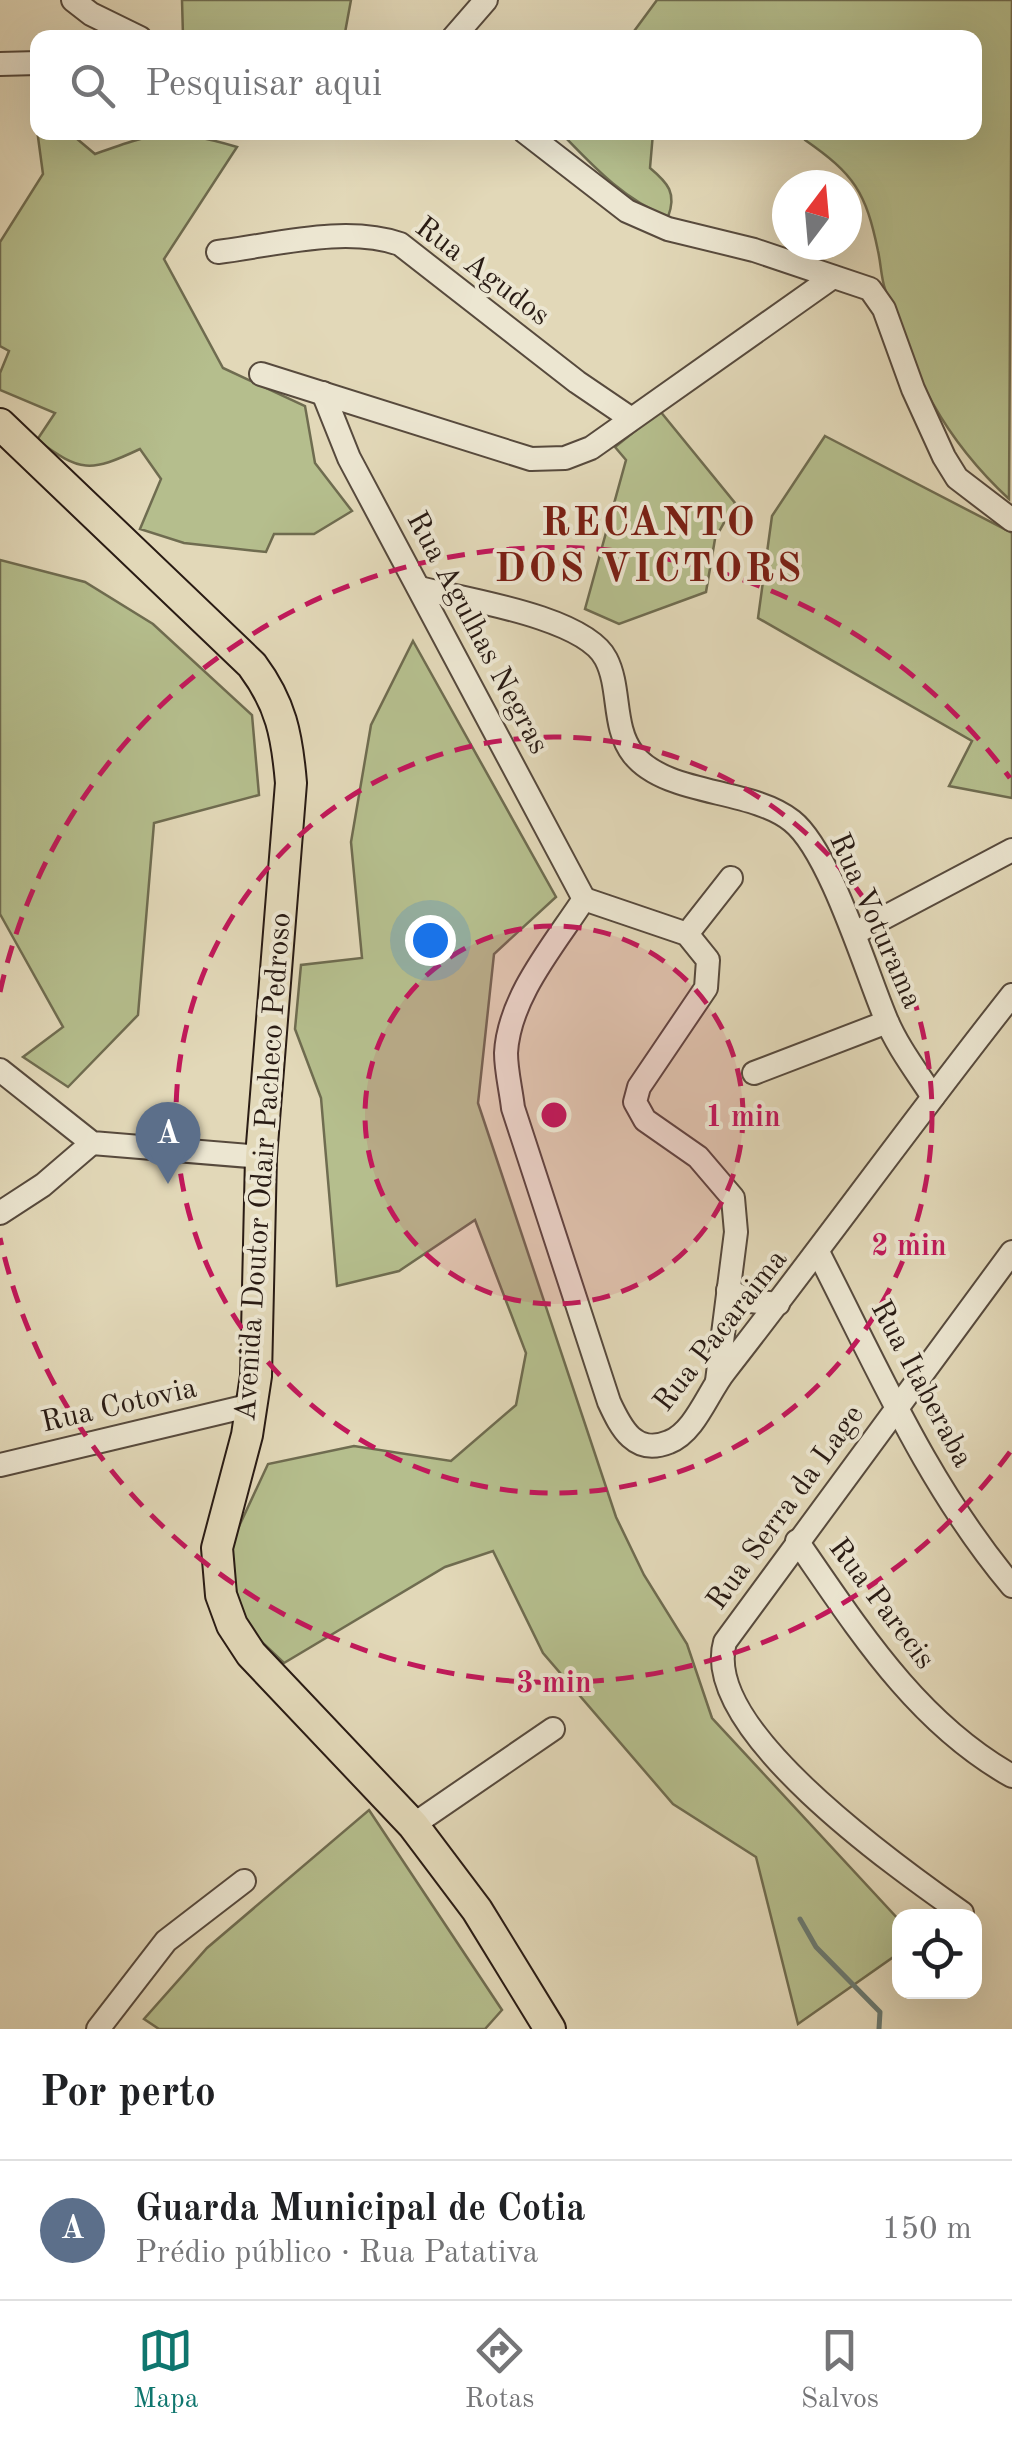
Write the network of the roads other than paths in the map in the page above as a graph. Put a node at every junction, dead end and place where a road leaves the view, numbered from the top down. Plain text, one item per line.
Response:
1 (73, 0) edge
2 (486, 0) edge
3 (124, 30) edge
4 (460, 30) edge
5 (30, 63) edge
6 (0, 64) edge
7 (535, 140) edge
8 (218, 252) dead end
9 (833, 277) junction
10 (261, 374) dead end
11 (323, 393) junction
12 (630, 418) junction
13 (0, 424) edge
14 (1012, 520) edge
15 (418, 588) junction
16 (1012, 850) edge
17 (731, 878) dead end
18 (584, 899) junction
19 (855, 933) junction
20 (687, 934) junction
21 (1012, 995) edge
22 (887, 1022) junction
23 (0, 1070) edge
24 (754, 1072) dead end
25 (933, 1097) junction
26 (92, 1143) junction
27 (262, 1158) junction
28 (0, 1213) edge
29 (1012, 1252) edge
30 (819, 1254) junction
31 (728, 1290) junction
32 (778, 1304) junction
33 (717, 1382) junction
34 (252, 1405) junction
35 (896, 1411) junction
36 (0, 1466) edge
37 (798, 1541) junction
38 (1012, 1585) edge
39 (553, 1729) dead end
40 (1012, 1776) edge
41 (413, 1825) junction
42 (244, 1882) dead end
43 (957, 1909) edge
44 (98, 2029) edge
45 (550, 2029) edge

1 - 3 street
2 - 4 street
5 - 6 street
7 - 9 street
8 - 12 street, Rua Agudos
9 - 12 street
9 - 14 street
10 - 11 street
11 - 12 street
11 - 15 street, Rua Agulhas Negras
13 - 27 main road, Avenida Doutor Odair Pacheco Pedroso
15 - 18 street, Rua Agulhas Negras
15 - 19 street, Rua Voturama
16 - 19 street
17 - 20 street
18 - 20 street
18 - 33 street, Rua Pacaraima
19 - 22 street, Rua Voturama
20 - 31 street
21 - 25 street, Rua Pacaraima
22 - 24 street
22 - 25 street, Rua Voturama
23 - 26 street
25 - 30 street, Rua Pacaraima
26 - 27 street
26 - 28 street
27 - 34 main road, Avenida Doutor Odair Pacheco Pedroso
29 - 35 street, Rua Serra da Lage
30 - 32 street, Rua Pacaraima
30 - 35 street, Rua Itaberaba
31 - 32 street
31 - 33 street
32 - 33 street, Rua Pacaraima
34 - 36 street, Rua Cotovia
34 - 41 main road, Avenida Doutor Odair Pacheco Pedroso
35 - 37 street, Rua Serra da Lage
35 - 38 street, Rua Itaberaba
37 - 40 street, Rua Parecis
37 - 43 street, Rua Serra da Lage
39 - 41 street
41 - 45 main road, Avenida Doutor Odair Pacheco Pedroso
42 - 44 street

